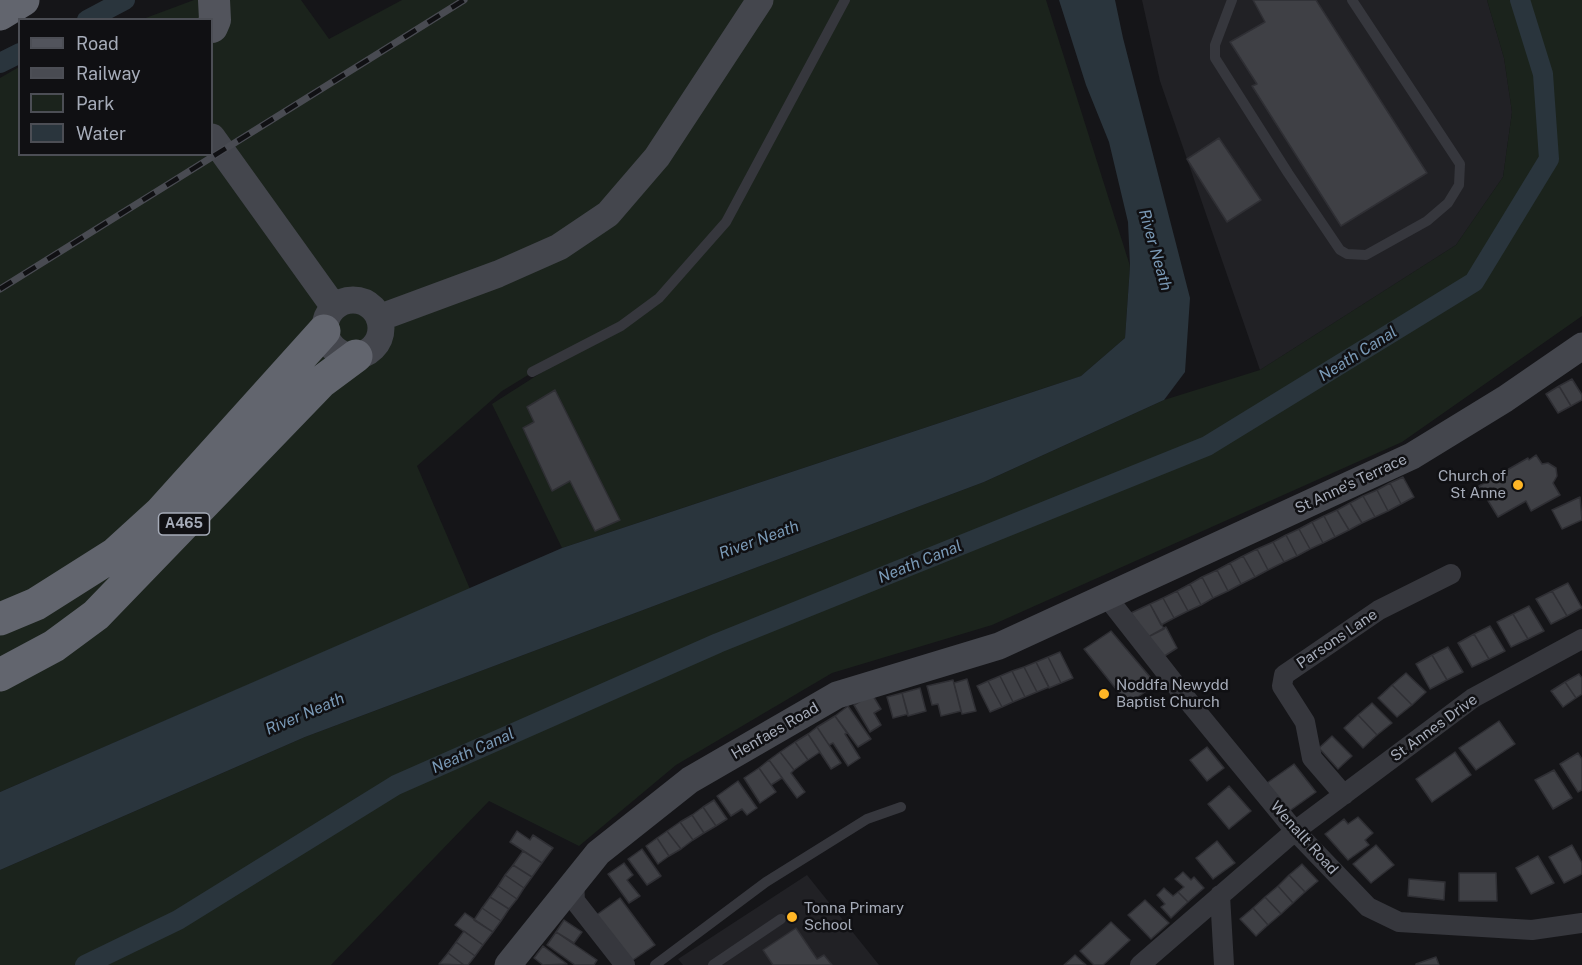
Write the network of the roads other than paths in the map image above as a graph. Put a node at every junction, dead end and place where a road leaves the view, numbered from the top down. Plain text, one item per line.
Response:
1 (9, 0) edge
2 (23, 0) edge
3 (214, 0) edge
4 (760, 0) edge
5 (845, 0) edge
6 (1232, 0) edge
7 (1352, 0) edge
8 (0, 14) edge
9 (19, 18) edge
10 (213, 25) edge
11 (213, 137) edge
12 (379, 318) junction
13 (329, 319) junction
14 (1582, 346) edge
15 (356, 356) junction
16 (532, 372) dead end
17 (1451, 574) dead end
18 (1106, 596) junction
19 (0, 619) edge
20 (1582, 639) edge
21 (0, 675) edge
22 (1344, 795) junction
23 (901, 807) dead end
24 (1295, 831) junction
25 (573, 882) junction
26 (1220, 895) junction
27 (781, 919) dead end
28 (1582, 923) edge
29 (508, 965) edge
30 (625, 965) edge
31 (655, 965) edge
32 (713, 965) edge
33 (1140, 965) edge
34 (1224, 965) edge

1 - 9 main road
2 - 8 highway
3 - 10 main road
4 - 12 main road
5 - 16 lane
6 - 7 lane
11 - 13 main road
12 - 13 main road
12 - 15 main road
13 - 15 main road
13 - 19 highway, A465
14 - 18 main road, St Anne's Terrace
15 - 21 highway, A465
17 - 22 street, Parsons Lane
18 - 24 street, Wenallt Road
18 - 25 main road, Henfaes Road
20 - 22 street, St Annes Drive
22 - 24 street, St Annes Drive
23 - 31 lane
24 - 26 street, St Annes Drive
24 - 28 street, Wenallt Road
25 - 29 main road, Henfaes Road
25 - 30 street
26 - 33 street, St Annes Drive
26 - 34 street
27 - 32 lane

